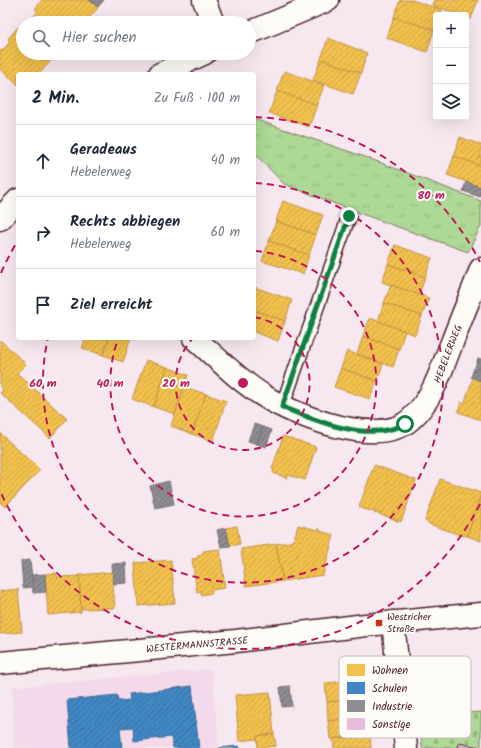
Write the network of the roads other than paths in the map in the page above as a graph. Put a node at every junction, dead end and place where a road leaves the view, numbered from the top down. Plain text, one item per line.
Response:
1 (204, 0) edge
2 (328, 0) edge
3 (210, 16) edge
4 (256, 30) edge
5 (190, 60) edge
6 (164, 72) edge
7 (16, 202) edge
8 (349, 216) dead end
9 (0, 219) edge
10 (481, 269) edge
11 (196, 340) edge
12 (282, 407) junction
13 (481, 614) edge
14 (393, 622) junction
15 (397, 656) edge
16 (0, 663) edge
17 (405, 738) edge
18 (406, 748) edge

1 - 3 street
2 - 4 street
5 - 6 street
7 - 9 street
8 - 12 lane
10 - 12 street, HEBELERWEG
11 - 12 street, HEBELERWEG
13 - 14 street, WESTERMANNSTRASSE
14 - 15 street
14 - 16 street, WESTERMANNSTRASSE
17 - 18 street

